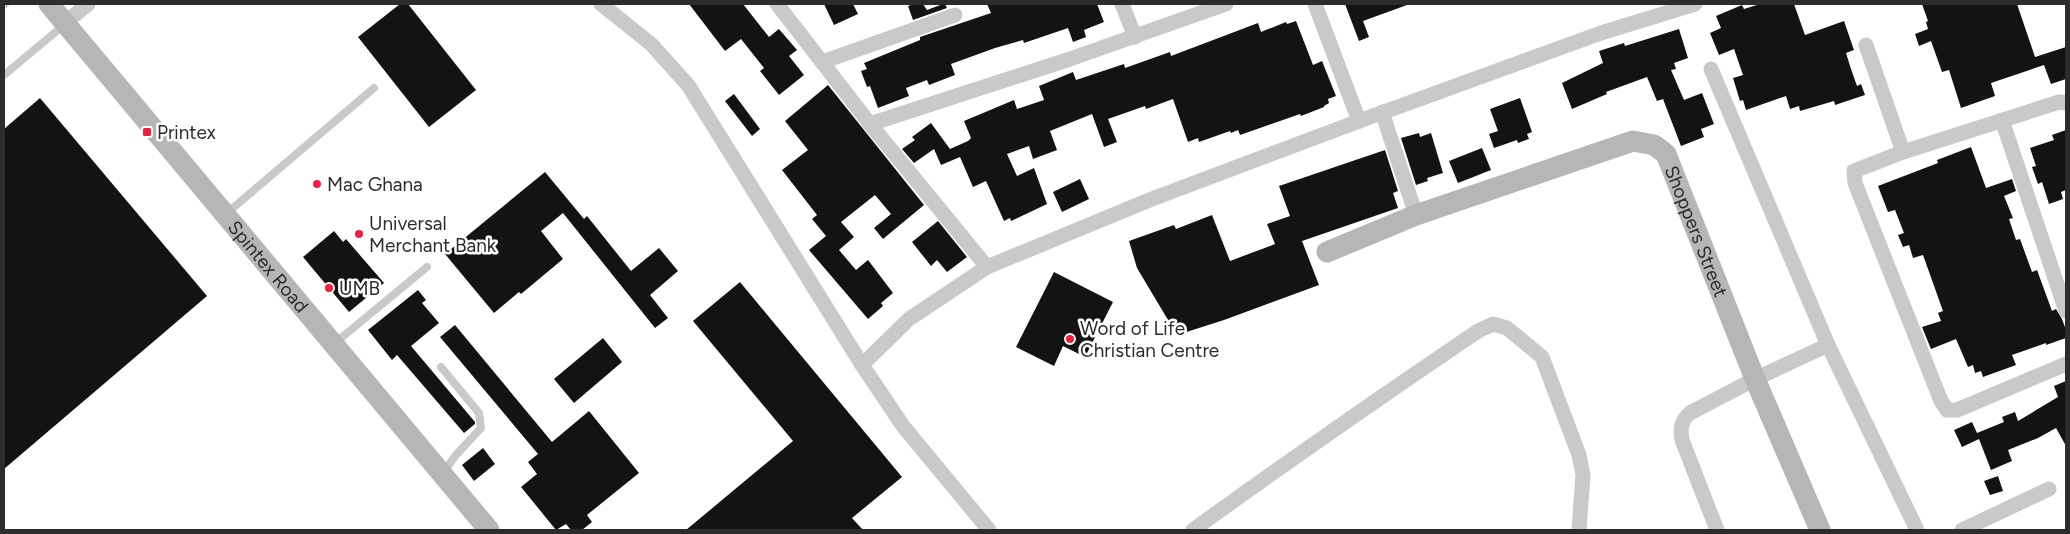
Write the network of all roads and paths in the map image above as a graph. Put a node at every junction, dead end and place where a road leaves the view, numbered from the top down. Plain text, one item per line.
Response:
1 (49, 4) edge
2 (88, 4) edge
3 (601, 4) edge
4 (777, 4) edge
5 (1122, 4) edge
6 (1315, 4) edge
7 (1695, 4) edge
8 (1218, 5) edge
9 (955, 14) dead end
10 (65, 23) junction
11 (1135, 37) junction
12 (1866, 45) dead end
13 (822, 62) junction
14 (1711, 69) dead end
15 (4, 75) edge
16 (374, 88) dead end
17 (2066, 103) edge
18 (1382, 112) junction
19 (2002, 120) junction
20 (1359, 121) junction
21 (870, 124) junction
22 (1903, 152) junction
23 (225, 214) junction
24 (1416, 215) junction
25 (1327, 252) dead end
26 (427, 267) dead end
27 (987, 267) junction
28 (2066, 311) edge
29 (333, 344) junction
30 (1828, 345) junction
31 (2066, 364) edge
32 (862, 365) junction
33 (441, 367) dead end
34 (1755, 379) junction
35 (442, 474) junction
36 (2049, 489) dead end
37 (489, 530) edge
38 (988, 530) edge
39 (1193, 530) edge
40 (1579, 530) edge
41 (1717, 530) edge
42 (1820, 530) edge
43 (1917, 530) edge
44 (1962, 530) edge

1 - 10 street, Spintex Road
2 - 10 street
3 - 32 street
4 - 13 street
5 - 11 street
6 - 20 street
7 - 18 street
8 - 11 street
9 - 13 street
10 - 15 lane
10 - 23 street, Spintex Road
11 - 21 street
12 - 22 street
13 - 21 street
14 - 30 street
16 - 23 lane
17 - 19 street
18 - 20 street
18 - 24 street
19 - 22 street
19 - 28 street
20 - 27 street
21 - 27 street
22 - 31 street
23 - 29 street, Spintex Road
24 - 25 street, Shoppers Street
24 - 34 street, Shoppers Street
26 - 29 lane
27 - 32 street
29 - 35 street, Spintex Road
30 - 34 street
30 - 43 street
32 - 38 street
33 - 35 lane
34 - 41 street
34 - 42 street, Shoppers Street
35 - 37 street, Spintex Road
36 - 44 street
39 - 40 street

